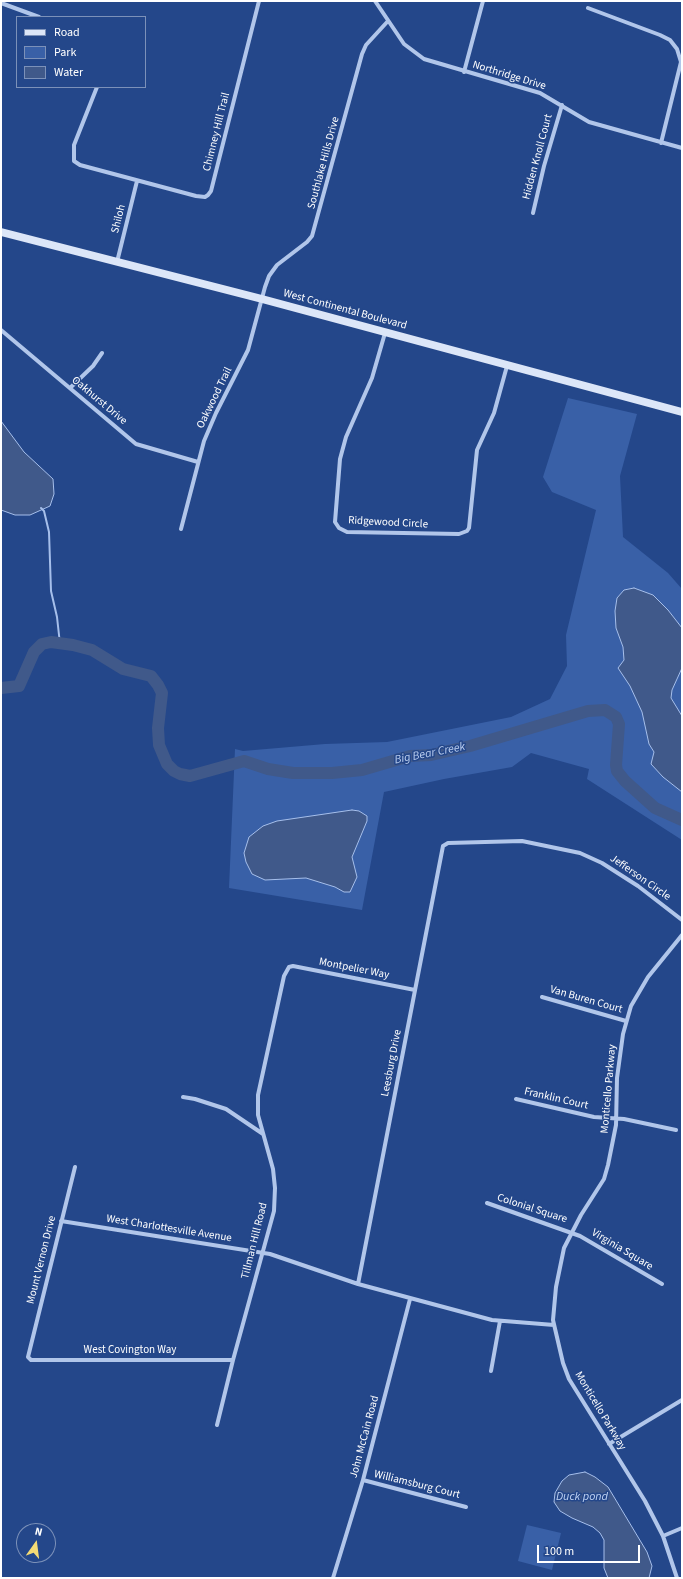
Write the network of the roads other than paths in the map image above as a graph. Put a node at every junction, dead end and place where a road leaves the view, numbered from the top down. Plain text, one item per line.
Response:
1 (259, 1) edge
2 (374, 1) edge
3 (483, 1) edge
4 (1, 3) edge
5 (588, 8) dead end
6 (37, 16) edge
7 (388, 21) junction
8 (464, 72) junction
9 (97, 88) edge
10 (562, 105) junction
11 (661, 143) junction
12 (682, 148) edge
13 (137, 181) junction
14 (533, 213) dead end
15 (1, 232) edge
16 (117, 262) junction
17 (262, 299) junction
18 (1, 330) edge
19 (385, 333) junction
20 (102, 353) dead end
21 (507, 366) junction
22 (70, 388) junction
23 (682, 412) edge
24 (198, 462) junction
25 (181, 529) dead end
26 (443, 846) joint
27 (682, 920) edge
28 (682, 935) edge
29 (289, 967) joint
30 (415, 990) junction
31 (542, 997) dead end
32 (626, 1021) junction
33 (183, 1098) dead end
34 (516, 1098) dead end
35 (616, 1118) junction
36 (676, 1130) dead end
37 (263, 1134) junction
38 (75, 1168) dead end
39 (487, 1203) dead end
40 (61, 1221) junction
41 (572, 1232) junction
42 (262, 1253) junction
43 (358, 1284) junction
44 (662, 1284) dead end
45 (410, 1299) junction
46 (500, 1321) junction
47 (554, 1325) junction
48 (28, 1357) joint
49 (233, 1360) junction
50 (491, 1371) dead end
51 (682, 1400) edge
52 (218, 1425) dead end
53 (609, 1444) junction
54 (363, 1480) junction
55 (466, 1506) dead end
56 (682, 1528) edge
57 (663, 1536) junction
58 (333, 1578) edge
59 (677, 1578) edge

1 - 13 street, Chimney Hill Trail
2 - 7 street, Northridge Drive
3 - 8 street
4 - 6 street
5 - 11 street
7 - 8 street, Northridge Drive
7 - 17 street, Southlake Hills Drive
8 - 10 street, Northridge Drive
9 - 13 street
10 - 11 street, Northridge Drive
10 - 14 street, Hidden Knoll Court
11 - 12 street, Northridge Drive
13 - 16 street, Shiloh
15 - 16 main road, West Continental Boulevard
16 - 17 main road, West Continental Boulevard
17 - 19 main road, West Continental Boulevard
17 - 24 street, Oakwood Trail
18 - 22 street, Oakhurst Drive
19 - 21 main road, West Continental Boulevard
19 - 21 street, Ridgewood Circle
20 - 22 street
21 - 23 main road, West Continental Boulevard
22 - 24 street, Oakhurst Drive
24 - 25 street, Oakwood Trail
26 - 27 street, Jefferson Circle
26 - 30 street, Leesburg Drive
28 - 32 street, Monticello Parkway
29 - 30 street, Montpelier Way
29 - 37 street, Tillman Hill Road
30 - 43 street, Leesburg Drive
31 - 32 street, Van Buren Court
32 - 35 street, Monticello Parkway
33 - 37 street
34 - 35 street, Franklin Court
35 - 36 street, Franklin Court
35 - 41 street, Monticello Parkway
37 - 42 street, Tillman Hill Road
38 - 40 street, Mount Vernon Drive
39 - 41 street, Colonial Square
40 - 42 street, West Charlottesville Avenue
40 - 48 street, Mount Vernon Drive
41 - 44 street, Virginia Square
41 - 47 street, Monticello Parkway
42 - 43 street, West Charlottesville Avenue
42 - 49 street, Tillman Hill Road
43 - 45 street, West Charlottesville Avenue
45 - 46 street, West Charlottesville Avenue
45 - 54 street, John McCain Road
46 - 47 street, West Charlottesville Avenue
46 - 50 street
47 - 53 street, Monticello Parkway
48 - 49 street, West Covington Way
49 - 52 street, Tillman Hill Road
51 - 53 street
53 - 57 street, Monticello Parkway
54 - 55 street, Williamsburg Court
54 - 58 street, John McCain Road
56 - 57 street
57 - 59 street, Monticello Parkway

